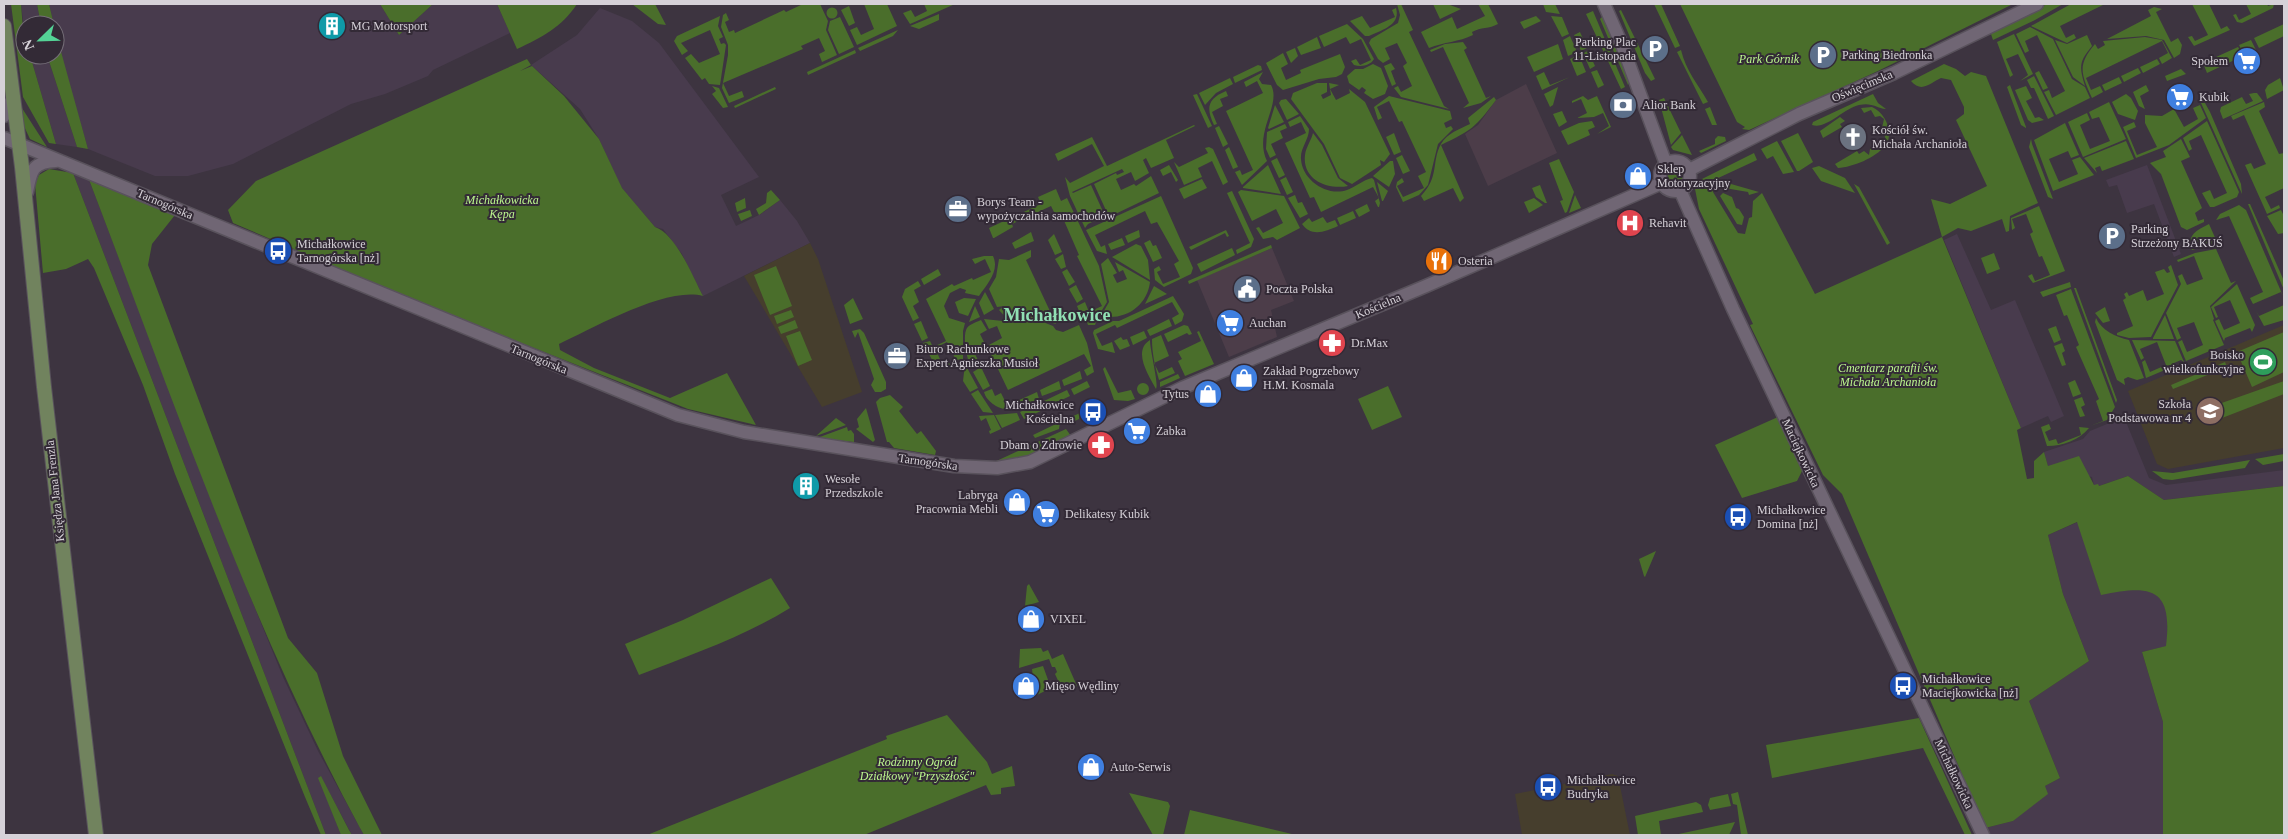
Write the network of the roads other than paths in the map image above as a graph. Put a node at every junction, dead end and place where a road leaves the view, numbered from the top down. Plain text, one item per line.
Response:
1 (1604, 4) edge
2 (2037, 4) edge
3 (4, 26) edge
4 (12, 98) junction
5 (4, 116) edge
6 (4, 138) edge
7 (19, 146) junction
8 (59, 161) junction
9 (1666, 164) junction
10 (1689, 170) junction
11 (1662, 183) junction
12 (1680, 190) junction
13 (25, 199) junction
14 (1041, 458) joint
15 (1926, 714) joint
16 (96, 835) edge
17 (1983, 835) edge

1 - 9 street
2 - 10 street, Oświęcimska
3 - 4 main road, Księdza Jana Frenzla
4 - 5 street
4 - 7 main road, Księdza Jana Frenzla
6 - 7 street, Tarnogórska
7 - 8 street, Tarnogórska
7 - 13 main road, Księdza Jana Frenzla
8 - 13 street
8 - 14 street, Tarnogórska
9 - 10 street
9 - 11 street
10 - 12 street
11 - 12 street
11 - 14 street, Kościelna
12 - 15 street, Maciejkowicka
13 - 16 main road, Księdza Jana Frenzla
15 - 17 street, Michałkowicka

